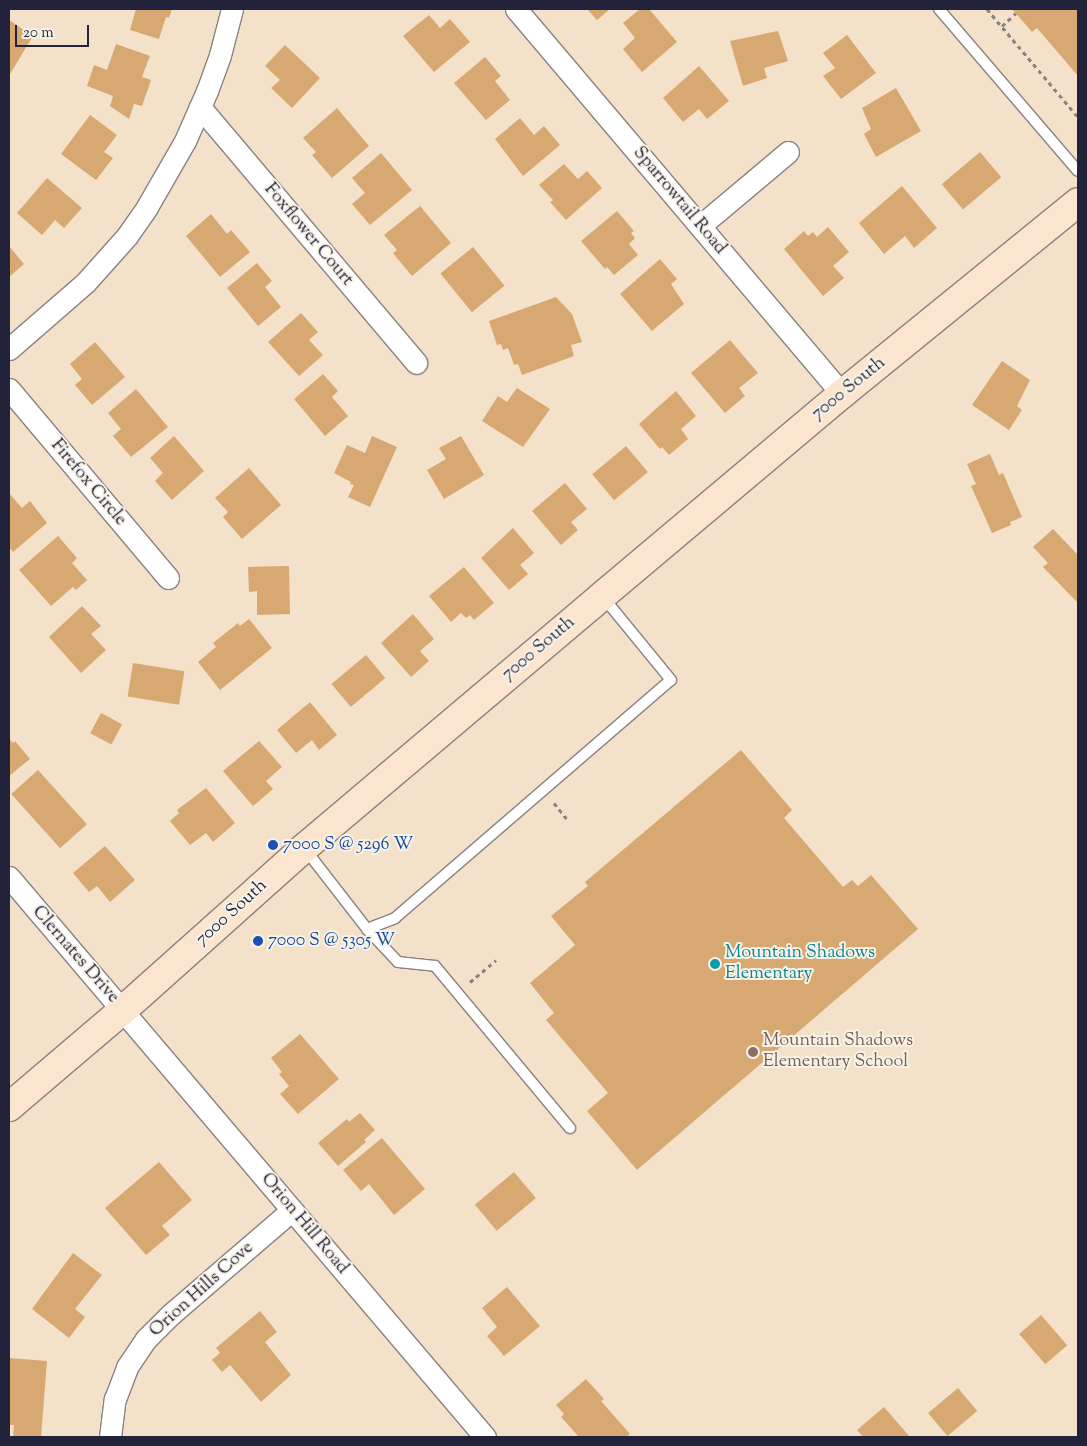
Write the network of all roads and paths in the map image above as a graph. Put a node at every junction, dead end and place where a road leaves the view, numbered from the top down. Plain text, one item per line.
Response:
1 (232, 9) edge
2 (516, 9) edge
3 (940, 9) edge
4 (987, 9) edge
5 (1016, 13) dead end
6 (1002, 26) junction
7 (200, 107) junction
8 (1078, 116) edge
9 (788, 152) dead end
10 (1078, 170) edge
11 (1078, 202) edge
12 (700, 226) junction
13 (9, 349) edge
14 (416, 363) dead end
15 (9, 389) edge
16 (842, 394) junction
17 (168, 578) dead end
18 (602, 596) junction
19 (304, 848) junction
20 (9, 877) edge
21 (367, 929) junction
22 (496, 960) dead end
23 (457, 993) junction
24 (123, 1010) junction
25 (9, 1107) edge
26 (570, 1128) dead end
27 (292, 1210) junction
28 (110, 1437) edge
29 (485, 1437) edge

1 - 7 street
2 - 12 street, Sparrowtail Road
3 - 10 lane
4 - 6 path
5 - 6 path
6 - 8 path
7 - 13 street
7 - 14 street, Foxflower Court
9 - 12 street
11 - 16 street, 7000 South
12 - 16 street, Sparrowtail Road
15 - 17 street, Firefox Circle
16 - 18 street, 7000 South
18 - 19 street, 7000 South
18 - 21 lane
19 - 21 lane
19 - 24 street, 7000 South
20 - 24 street, Clernates Drive
21 - 23 lane
22 - 23 path
23 - 26 lane
24 - 25 street, 7000 South
24 - 27 street, Orion Hill Road
27 - 28 street, Orion Hills Cove
27 - 29 street, Orion Hill Road

